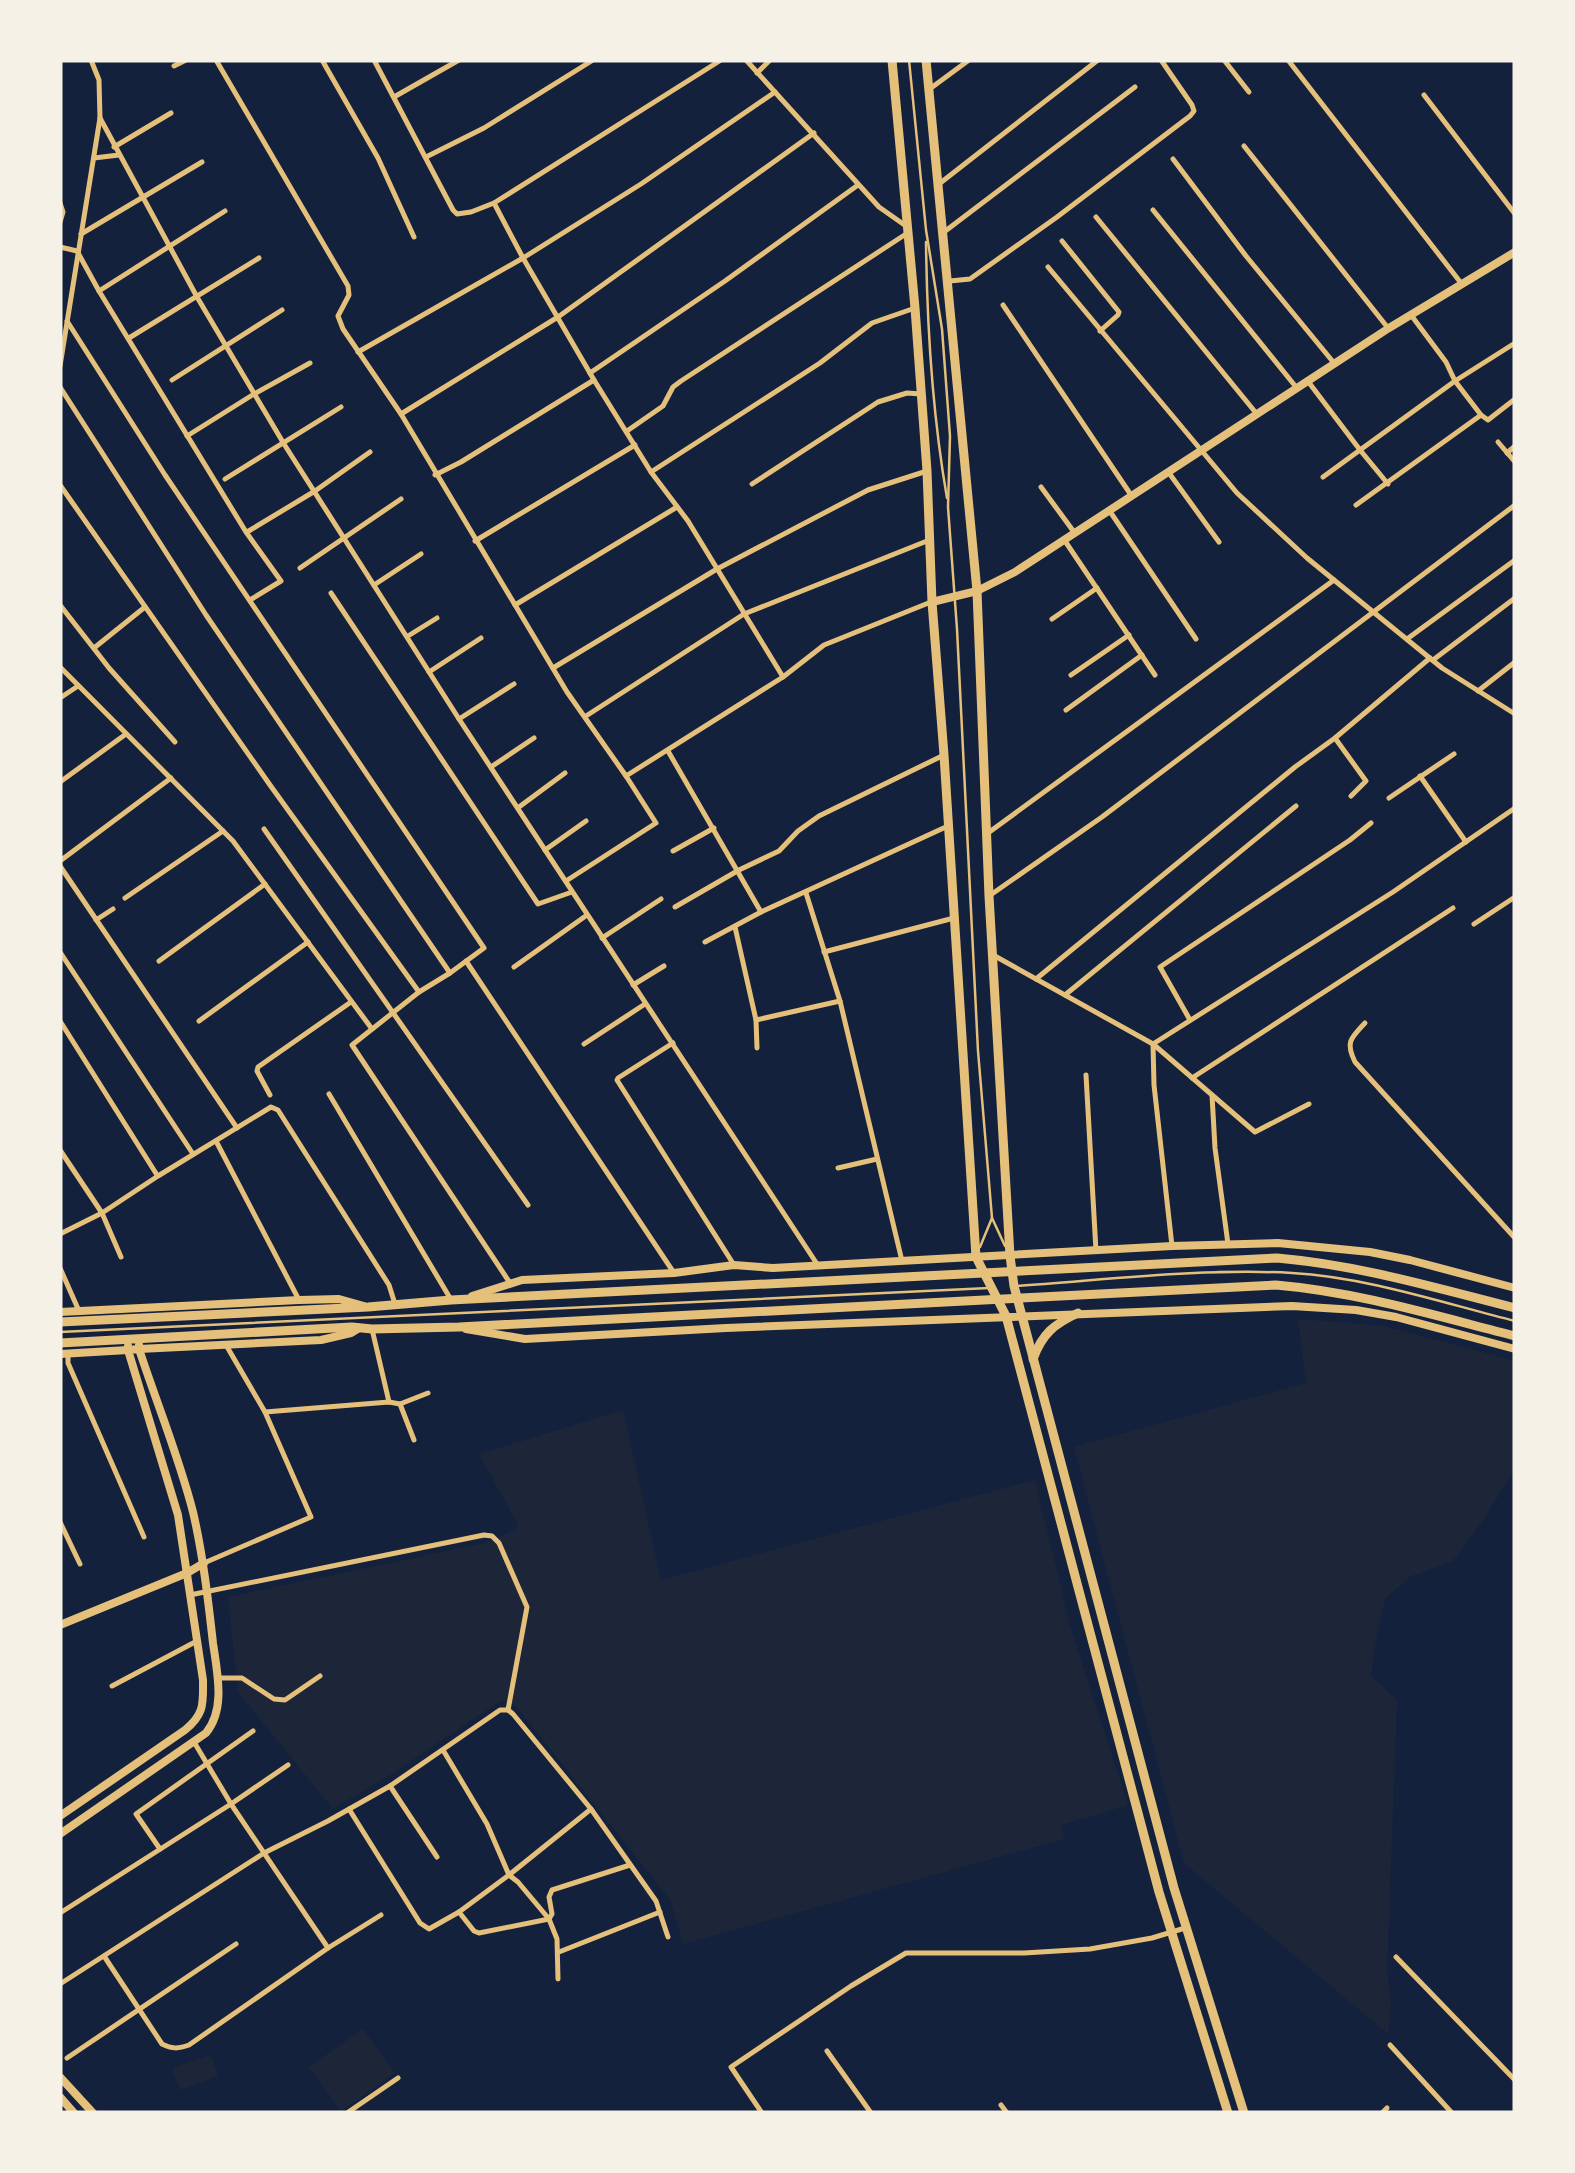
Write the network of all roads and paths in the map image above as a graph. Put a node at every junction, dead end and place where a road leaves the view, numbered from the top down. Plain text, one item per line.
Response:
1 (91, 60) edge
2 (186, 60) edge
3 (216, 60) edge
4 (322, 60) edge
5 (374, 60) edge
6 (459, 60) edge
7 (593, 60) edge
8 (721, 60) edge
9 (746, 60) edge
10 (770, 60) edge
11 (892, 60) edge
12 (910, 60) edge
13 (926, 60) edge
14 (968, 60) edge
15 (1098, 60) edge
16 (1160, 60) edge
17 (1224, 60) edge
18 (1288, 60) edge
19 (174, 66) dead end
20 (757, 73) junction
21 (1135, 87) dead end
22 (930, 88) junction
23 (775, 92) junction
24 (1249, 92) dead end
25 (1424, 94) dead end
26 (394, 97) junction
27 (171, 113) dead end
28 (100, 118) junction
29 (814, 133) junction
30 (1244, 146) dead end
31 (114, 147) junction
32 (118, 154) junction
33 (426, 157) junction
34 (94, 158) junction
35 (1173, 160) dead end
36 (202, 162) dead end
37 (939, 184) junction
38 (858, 185) junction
39 (142, 198) junction
40 (60, 203) edge
41 (494, 204) junction
42 (1152, 210) dead end
43 (225, 211) dead end
44 (1515, 214) edge
45 (1096, 217) dead end
46 (60, 222) edge
47 (908, 230) junction
48 (926, 230) junction
49 (81, 234) junction
50 (942, 234) junction
51 (414, 238) dead end
52 (1062, 241) dead end
53 (169, 246) junction
54 (60, 247) edge
55 (77, 251) junction
56 (1515, 252) edge
57 (259, 258) dead end
58 (523, 258) junction
59 (1048, 268) dead end
60 (946, 282) junction
61 (1461, 284) junction
62 (99, 291) junction
63 (197, 296) junction
64 (1003, 304) dead end
65 (915, 308) junction
66 (282, 310) dead end
67 (1411, 315) junction
68 (558, 318) junction
69 (67, 321) junction
70 (1388, 328) junction
71 (1100, 331) junction
72 (129, 338) junction
73 (1515, 343) edge
74 (226, 345) junction
75 (358, 352) junction
76 (310, 363) dead end
77 (1334, 363) junction
78 (60, 366) edge
79 (590, 373) junction
80 (172, 380) dead end
81 (594, 380) junction
82 (1308, 380) junction
83 (1455, 380) junction
84 (60, 387) edge
85 (1296, 387) junction
86 (254, 394) junction
87 (921, 394) junction
88 (1515, 399) edge
89 (340, 406) dead end
90 (1256, 412) junction
91 (400, 414) junction
92 (1481, 416) junction
93 (626, 431) junction
94 (188, 436) junction
95 (1498, 442) dead end
96 (284, 444) junction
97 (635, 445) junction
98 (1515, 446) edge
99 (1200, 450) junction
100 (1360, 450) junction
101 (370, 452) dead end
102 (1507, 453) junction
103 (1515, 462) edge
104 (927, 471) junction
105 (1168, 471) junction
106 (652, 472) junction
107 (435, 475) junction
108 (1323, 477) dead end
109 (225, 479) dead end
110 (752, 484) dead end
111 (1388, 484) junction
112 (60, 485) edge
113 (1041, 488) dead end
114 (315, 491) junction
115 (1131, 495) junction
116 (402, 499) dead end
117 (1356, 505) dead end
118 (1515, 505) edge
119 (677, 507) junction
120 (948, 507) junction
121 (1108, 510) junction
122 (246, 532) junction
123 (1074, 532) junction
124 (344, 537) junction
125 (1064, 539) junction
126 (930, 540) junction
127 (475, 541) junction
128 (1219, 542) dead end
129 (421, 554) dead end
130 (1514, 560) edge
131 (300, 568) dead end
132 (717, 569) junction
133 (1334, 580) junction
134 (374, 585) junction
135 (1097, 588) junction
136 (977, 590) junction
137 (332, 593) dead end
138 (954, 597) junction
139 (1515, 598) edge
140 (250, 600) junction
141 (932, 602) junction
142 (60, 605) edge
143 (515, 605) junction
144 (145, 606) junction
145 (1374, 613) junction
146 (744, 614) junction
147 (437, 618) dead end
148 (1052, 620) dead end
149 (1129, 635) junction
150 (408, 636) junction
151 (481, 638) dead end
152 (1196, 639) dead end
153 (1407, 639) junction
154 (94, 648) junction
155 (1142, 655) junction
156 (1432, 659) junction
157 (1515, 662) edge
158 (60, 666) edge
159 (553, 668) junction
160 (429, 672) junction
161 (1072, 675) dead end
162 (1156, 675) dead end
163 (782, 677) junction
164 (514, 684) dead end
165 (78, 686) junction
166 (1478, 691) junction
167 (60, 698) edge
168 (1066, 710) dead end
169 (1514, 711) edge
170 (586, 716) junction
171 (459, 719) junction
172 (126, 734) junction
173 (534, 738) dead end
174 (1335, 738) junction
175 (175, 742) dead end
176 (668, 751) junction
177 (1454, 754) dead end
178 (944, 755) junction
179 (490, 768) junction
180 (565, 774) dead end
181 (626, 776) junction
182 (1420, 776) junction
183 (170, 778) junction
184 (60, 782) edge
185 (1351, 796) dead end
186 (1389, 798) dead end
187 (1296, 806) dead end
188 (518, 807) junction
189 (1515, 808) edge
190 (586, 821) dead end
191 (1371, 824) dead end
192 (948, 826) junction
193 (714, 828) junction
194 (264, 829) dead end
195 (223, 830) junction
196 (988, 834) junction
197 (1466, 842) junction
198 (545, 850) junction
199 (672, 851) dead end
200 (60, 863) edge
201 (739, 870) junction
202 (565, 881) junction
203 (265, 884) junction
204 (572, 892) junction
205 (806, 893) junction
206 (990, 896) junction
207 (1515, 896) edge
208 (124, 898) dead end
209 (661, 899) dead end
210 (676, 907) dead end
211 (1452, 908) dead end
212 (113, 909) dead end
213 (761, 912) junction
214 (587, 915) junction
215 (954, 918) junction
216 (96, 920) junction
217 (1474, 924) dead end
218 (736, 927) junction
219 (602, 938) junction
220 (308, 942) junction
221 (705, 942) dead end
222 (60, 952) edge
223 (824, 952) junction
224 (993, 955) junction
225 (159, 961) dead end
226 (466, 961) junction
227 (664, 966) dead end
228 (514, 968) dead end
229 (450, 973) junction
230 (1036, 979) junction
231 (633, 985) junction
232 (419, 992) junction
233 (1065, 995) junction
234 (840, 1001) junction
235 (351, 1002) junction
236 (645, 1004) junction
237 (394, 1012) junction
238 (756, 1020) junction
239 (1190, 1020) junction
240 (199, 1021) dead end
241 (60, 1022) edge
242 (1365, 1023) dead end
243 (372, 1029) junction
244 (673, 1043) junction
245 (584, 1044) dead end
246 (1153, 1044) junction
247 (757, 1048) dead end
248 (1086, 1075) dead end
249 (1192, 1078) junction
250 (330, 1094) dead end
251 (270, 1095) dead end
252 (1212, 1095) junction
253 (1309, 1104) dead end
254 (237, 1128) junction
255 (216, 1141) junction
256 (60, 1150) edge
257 (193, 1154) junction
258 (878, 1159) junction
259 (838, 1168) dead end
260 (158, 1176) junction
261 (528, 1205) dead end
262 (102, 1214) junction
263 (992, 1218) junction
264 (60, 1234) edge
265 (1515, 1238) edge
266 (1228, 1244) junction
267 (1172, 1246) junction
268 (1096, 1251) junction
269 (1010, 1256) junction
270 (121, 1257) dead end
271 (976, 1257) junction
272 (902, 1261) junction
273 (734, 1265) junction
274 (818, 1265) junction
275 (60, 1268) edge
276 (674, 1272) junction
277 (510, 1284) junction
278 (1014, 1286) junction
279 (991, 1288) junction
280 (1515, 1288) edge
281 (299, 1300) junction
282 (455, 1300) junction
283 (395, 1306) junction
284 (368, 1307) junction
285 (1515, 1308) edge
286 (78, 1311) junction
287 (60, 1312) edge
288 (1078, 1314) junction
289 (1006, 1316) junction
290 (1021, 1316) junction
291 (1515, 1321) edge
292 (60, 1322) edge
293 (360, 1328) junction
294 (459, 1328) junction
295 (372, 1329) junction
296 (60, 1332) edge
297 (1515, 1336) edge
298 (60, 1343) edge
299 (226, 1345) junction
300 (139, 1347) junction
301 (128, 1348) junction
302 (1515, 1349) edge
303 (64, 1354) edge
304 (1033, 1359) junction
305 (148, 1377) junction
306 (137, 1380) junction
307 (428, 1393) dead end
308 (388, 1402) junction
309 (400, 1404) junction
310 (265, 1412) junction
311 (414, 1440) dead end
312 (1074, 1515) junction
313 (1060, 1518) junction
314 (60, 1522) edge
315 (144, 1537) dead end
316 (204, 1563) junction
317 (80, 1564) dead end
318 (186, 1573) junction
319 (207, 1590) junction
320 (190, 1595) junction
321 (60, 1625) edge
322 (197, 1641) junction
323 (320, 1676) dead end
324 (218, 1678) junction
325 (112, 1686) dead end
326 (508, 1710) junction
327 (253, 1732) dead end
328 (194, 1742) junction
329 (155, 1750) junction
330 (443, 1750) junction
331 (163, 1763) junction
332 (207, 1763) junction
333 (288, 1765) dead end
334 (390, 1786) junction
335 (231, 1804) junction
336 (348, 1809) junction
337 (591, 1809) junction
338 (60, 1816) edge
339 (60, 1834) edge
340 (160, 1849) junction
341 (264, 1853) junction
342 (437, 1856) dead end
343 (630, 1865) junction
344 (509, 1875) junction
345 (459, 1912) junction
346 (660, 1912) junction
347 (60, 1913) edge
348 (382, 1915) dead end
349 (549, 1919) junction
350 (1185, 1928) junction
351 (1171, 1932) junction
352 (668, 1937) dead end
353 (236, 1944) dead end
354 (328, 1948) junction
355 (558, 1952) junction
356 (104, 1956) junction
357 (1396, 1956) dead end
358 (558, 1979) dead end
359 (60, 1984) edge
360 (139, 2010) junction
361 (1390, 2045) dead end
362 (828, 2050) dead end
363 (67, 2058) dead end
364 (60, 2076) edge
365 (398, 2078) dead end
366 (1515, 2079) edge
367 (60, 2097) edge
368 (82, 2102) junction
369 (1001, 2104) dead end
370 (72, 2112) edge
371 (93, 2113) edge
372 (348, 2113) edge
373 (762, 2113) edge
374 (871, 2113) edge
375 (1008, 2113) edge
376 (1228, 2113) edge
377 (1244, 2113) edge
378 (1452, 2113) edge

1 - 28 street
2 - 19 street
3 - 75 street
4 - 51 street
5 - 26 street
6 - 26 street
7 - 33 street
8 - 41 street
9 - 20 street
10 - 20 street
11 - 47 main road
12 - 48 lane
13 - 22 main road
14 - 22 street
15 - 37 street
16 - 60 street
17 - 24 street
18 - 61 street
20 - 23 street
21 - 50 street
22 - 37 main road
23 - 29 street
23 - 58 street
25 - 44 street
26 - 33 street
27 - 31 street
28 - 31 street
28 - 34 street
29 - 38 street
29 - 68 street
30 - 70 street
31 - 32 street
32 - 34 street
32 - 39 street
33 - 41 street
34 - 49 street
35 - 77 street
36 - 39 street
37 - 50 main road
38 - 47 street
38 - 79 street
39 - 49 street
39 - 53 street
40 - 46 street
41 - 58 street
42 - 85 street
43 - 53 street
45 - 90 street
47 - 65 main road
47 - 93 street
48 - 120 lane
48 - 120 lane
49 - 55 street
50 - 60 main road
52 - 71 street
53 - 62 street
53 - 63 street
54 - 55 street
55 - 62 street
55 - 69 street
56 - 61 street
57 - 63 street
58 - 68 street
58 - 75 street
59 - 71 street
60 - 136 main road
61 - 67 street
62 - 72 street
63 - 72 street
63 - 74 street
64 - 115 street
65 - 87 main road
65 - 106 street
66 - 74 street
67 - 70 street
67 - 83 street
68 - 79 street
68 - 91 street
69 - 78 street
69 - 140 street
70 - 77 street
71 - 99 street
72 - 94 street
73 - 83 street
74 - 80 street
74 - 86 street
75 - 91 street
76 - 86 street
77 - 82 street
79 - 81 street
81 - 93 street
81 - 107 street
82 - 85 street
82 - 100 street
83 - 92 street
83 - 100 street
84 - 229 street
85 - 90 street
86 - 94 street
86 - 96 street
87 - 104 main road
87 - 110 street
88 - 92 street
89 - 96 street
90 - 99 street
91 - 107 street
92 - 111 street
93 - 97 street
94 - 122 street
95 - 102 street
96 - 109 street
96 - 114 street
97 - 106 street
97 - 127 street
98 - 102 street
99 - 105 street
99 - 133 street
100 - 108 street
100 - 111 street
101 - 114 street
102 - 103 street
104 - 126 main road
104 - 132 street
105 - 115 street
105 - 128 street
106 - 119 street
107 - 127 street
111 - 117 street
112 - 144 street
113 - 123 street
114 - 122 street
114 - 124 street
115 - 121 street
116 - 124 street
118 - 145 street
119 - 132 street
119 - 143 street
120 - 138 lane
121 - 123 street
121 - 152 street
122 - 140 street
123 - 125 street
124 - 131 street
124 - 134 street
125 - 135 street
125 - 136 street
126 - 141 main road
126 - 146 street
127 - 143 street
129 - 134 street
130 - 153 street
132 - 146 street
132 - 159 street
133 - 145 street
133 - 196 street
134 - 150 street
135 - 148 street
135 - 149 street
136 - 138 street
136 - 196 main road
137 - 204 street
138 - 141 street
138 - 263 lane
139 - 156 street
140 - 226 street
141 - 163 street
141 - 178 main road
142 - 154 street
143 - 159 street
144 - 154 street
144 - 232 street
145 - 153 street
145 - 206 street
146 - 163 street
146 - 170 street
147 - 150 street
149 - 155 street
149 - 161 street
150 - 160 street
151 - 160 street
153 - 156 street
154 - 175 street
155 - 162 street
155 - 168 street
156 - 166 street
156 - 174 street
157 - 166 street
158 - 165 street
159 - 170 street
160 - 171 street
163 - 176 street
164 - 171 street
165 - 167 street
165 - 172 street
166 - 169 street
170 - 181 street
171 - 179 street
172 - 183 street
172 - 184 street
173 - 179 street
174 - 185 street
174 - 230 street
176 - 181 street
176 - 193 street
177 - 182 street
178 - 192 main road
178 - 201 street
179 - 188 street
180 - 188 street
181 - 202 street
182 - 186 street
182 - 197 street
183 - 195 street
183 - 200 street
187 - 233 street
188 - 198 street
189 - 197 street
190 - 198 street
191 - 239 street
192 - 205 street
192 - 215 main road
193 - 199 street
193 - 201 street
194 - 237 street
195 - 203 street
195 - 208 street
196 - 206 main road
197 - 239 street
198 - 202 street
200 - 216 street
201 - 210 street
201 - 213 street
202 - 204 street
203 - 220 street
203 - 225 street
204 - 214 street
205 - 213 street
205 - 223 street
206 - 224 main road
207 - 217 street
209 - 219 street
211 - 249 street
212 - 216 street
213 - 218 street
214 - 219 street
214 - 228 street
215 - 223 street
215 - 271 main road
216 - 254 street
218 - 221 street
218 - 238 street
219 - 231 street
220 - 235 street
220 - 240 street
222 - 257 street
223 - 234 street
224 - 230 street
224 - 269 main road
226 - 229 street
226 - 276 street
227 - 231 street
229 - 232 street
230 - 233 street
231 - 236 street
232 - 237 street
233 - 246 street
234 - 238 street
234 - 258 street
235 - 243 street
235 - 251 street
236 - 244 street
236 - 245 street
237 - 243 street
237 - 261 street
238 - 247 street
239 - 246 street
241 - 260 street
242 - 265 street
243 - 277 street
244 - 273 street
244 - 274 street
246 - 249 street
246 - 267 street
248 - 268 street
249 - 252 street
250 - 282 street
252 - 253 street
252 - 266 street
254 - 255 street
254 - 283 street
255 - 257 street
255 - 281 street
256 - 262 street
257 - 260 street
258 - 259 street
258 - 272 street
260 - 262 street
262 - 264 street
262 - 270 street
263 - 269 lane
263 - 271 lane
266 - 267 street
266 - 280 street
267 - 268 street
268 - 269 street
269 - 271 street
269 - 278 main road
271 - 272 street
271 - 279 main road
272 - 274 street
273 - 274 street
273 - 276 street
275 - 286 street
276 - 277 street
277 - 282 street
278 - 279 lane
278 - 290 main road
278 - 291 lane
279 - 289 main road
279 - 296 lane
281 - 284 street
281 - 286 street
282 - 283 main road
282 - 285 main road
283 - 284 main road
284 - 292 main road
286 - 287 street
288 - 290 street
288 - 302 street
288 - 304 main road
289 - 290 street
289 - 294 street
289 - 313 main road
290 - 304 main road
293 - 295 main road
293 - 298 main road
293 - 299 street
294 - 295 main road
294 - 297 main road
295 - 308 street
299 - 300 street
299 - 310 street
300 - 301 street
300 - 305 street
301 - 303 street
301 - 306 street
303 - 315 street
304 - 312 main road
305 - 306 street
305 - 316 street
306 - 318 street
307 - 309 street
308 - 309 street
308 - 310 street
309 - 311 street
310 - 316 street
312 - 313 main road
312 - 350 main road
313 - 351 main road
314 - 317 street
316 - 318 street
316 - 319 street
318 - 320 street
318 - 321 street
319 - 320 street
319 - 324 street
319 - 326 street
320 - 322 street
322 - 325 street
322 - 329 street
323 - 324 street
324 - 328 street
326 - 330 street
326 - 337 street
327 - 332 street
328 - 331 street
328 - 332 street
329 - 331 street
329 - 338 street
330 - 334 street
330 - 344 street
331 - 339 street
332 - 335 street
332 - 340 street
333 - 335 street
334 - 336 street
334 - 342 street
335 - 340 street
335 - 341 street
336 - 341 street
336 - 345 street
337 - 343 street
337 - 344 street
340 - 347 street
341 - 354 street
341 - 356 street
343 - 346 street
343 - 349 street
344 - 345 street
344 - 349 street
345 - 349 street
346 - 352 street
346 - 355 street
348 - 354 street
349 - 355 street
350 - 351 street
350 - 377 main road
351 - 373 street
351 - 376 main road
353 - 360 street
354 - 360 street
355 - 358 street
356 - 359 street
356 - 360 street
357 - 366 street
360 - 363 street
361 - 378 street
362 - 374 street
364 - 368 street
365 - 372 street
367 - 370 street
368 - 370 street
368 - 371 street
369 - 375 street

